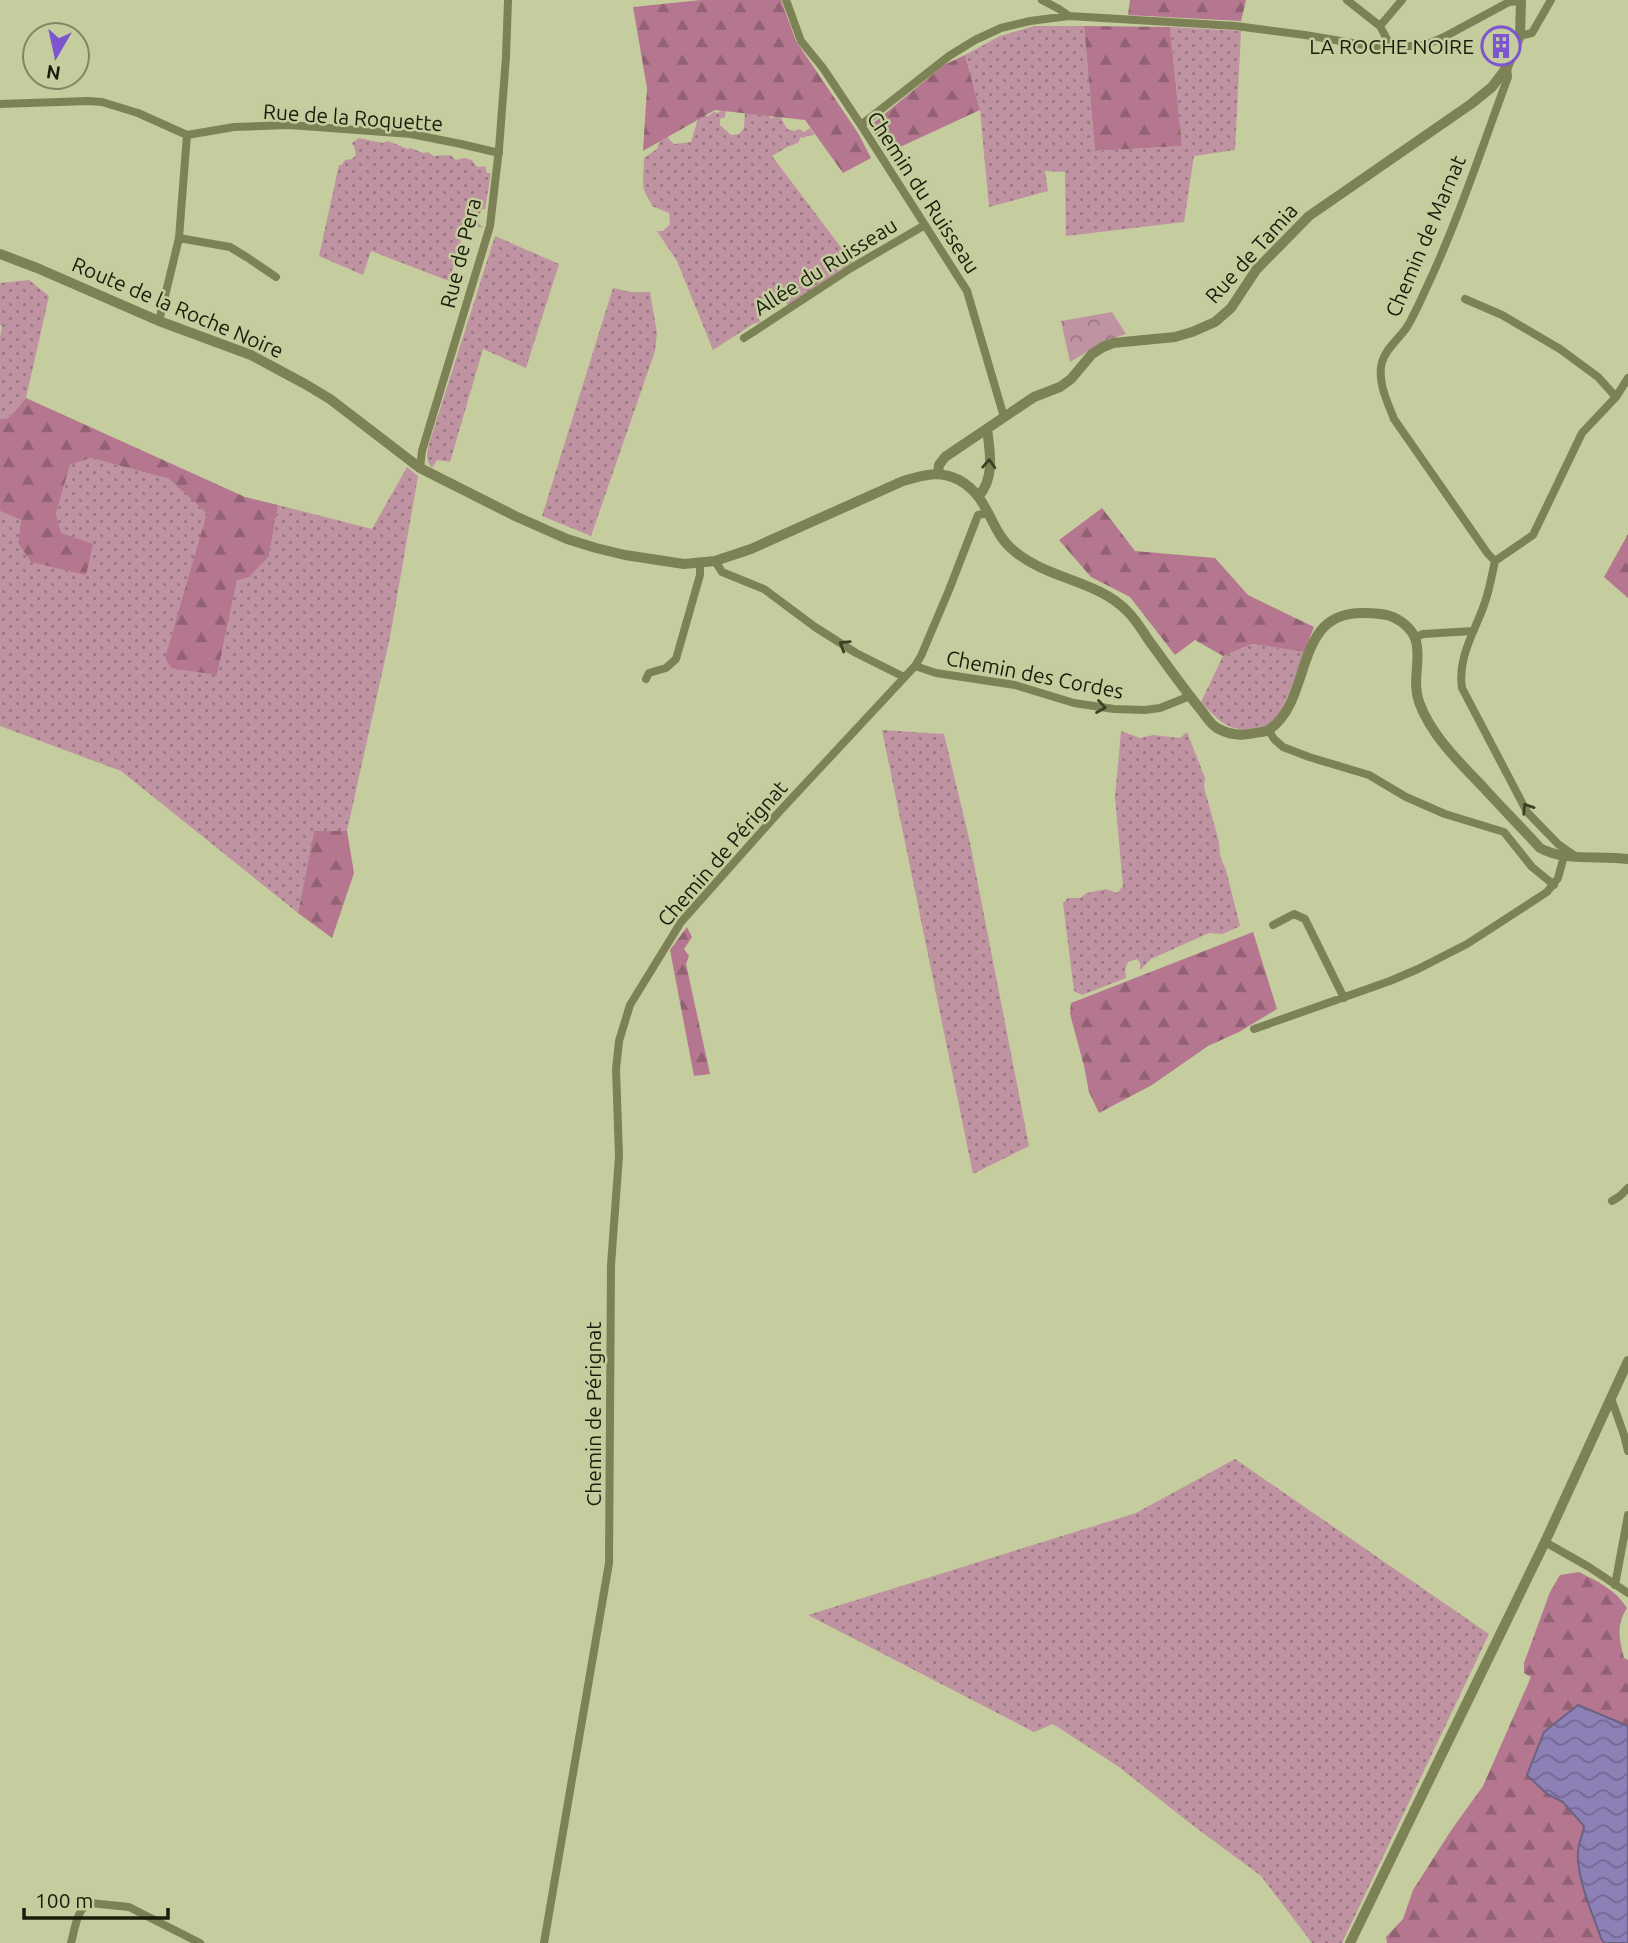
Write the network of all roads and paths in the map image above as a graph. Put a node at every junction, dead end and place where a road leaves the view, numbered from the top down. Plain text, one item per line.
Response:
1 (508, 0) edge
2 (786, 0) edge
3 (1042, 0) edge
4 (1347, 0) edge
5 (1402, 0) edge
6 (1551, 0) edge
7 (1520, 1) edge
8 (1069, 16) junction
9 (1380, 26) junction
10 (1520, 32) junction
11 (1390, 46) junction
12 (1507, 67) junction
13 (0, 104) edge
14 (861, 125) junction
15 (187, 135) junction
16 (499, 153) junction
17 (925, 225) junction
18 (179, 238) junction
19 (0, 254) edge
20 (276, 277) dead end
21 (1465, 299) dead end
22 (159, 321) junction
23 (744, 338) dead end
24 (1628, 378) edge
25 (1616, 397) junction
26 (1004, 417) junction
27 (987, 429) junction
28 (420, 468) junction
29 (939, 473) junction
30 (979, 496) junction
31 (988, 513) junction
32 (715, 561) junction
33 (1495, 561) junction
34 (701, 564) junction
35 (1472, 631) junction
36 (1416, 637) junction
37 (915, 666) junction
38 (904, 677) junction
39 (646, 679) dead end
40 (1190, 696) junction
41 (1269, 731) junction
42 (1569, 856) junction
43 (1628, 859) edge
44 (1554, 885) junction
45 (1273, 925) dead end
46 (1344, 998) junction
47 (1254, 1029) dead end
48 (1628, 1188) edge
49 (1612, 1201) dead end
50 (1628, 1361) edge
51 (1611, 1398) junction
52 (1628, 1451) edge
53 (1628, 1515) edge
54 (1545, 1542) junction
55 (1615, 1585) junction
56 (1628, 1593) edge
57 (71, 1943) edge
58 (200, 1943) edge
59 (544, 1943) edge
60 (1350, 1943) edge

1 - 16 street, Rue de Pera
2 - 14 street, Chemin du Ruisseau
3 - 8 street
4 - 9 street
5 - 9 street
6 - 10 street
7 - 10 street
7 - 11 street
8 - 11 street
8 - 14 street
9 - 11 street
10 - 12 street
12 - 26 street, Rue de Tamia
12 - 33 street, Chemin de Marnat
13 - 15 street
14 - 17 street, Chemin du Ruisseau
15 - 16 street, Rue de la Roquette
15 - 18 street
16 - 28 street, Rue de Pera
17 - 23 street, Allée du Ruisseau
17 - 26 street, Chemin du Ruisseau
18 - 20 street
18 - 22 street
19 - 22 street, Route de la Roche Noire
21 - 25 street
22 - 28 street, Route de la Roche Noire
24 - 25 street
25 - 33 street
26 - 27 street, Rue de Tamia
27 - 29 street, Rue de Tamia
30 -> 27 street
28 - 34 street, Route de la Roche Noire
29 - 30 street
29 - 32 street, Route de la Roche Noire
30 - 31 street
31 - 37 street, Chemin de Pérignat
31 - 40 street
32 - 34 street, Route de la Roche Noire
38 -> 32 street
33 - 35 street
34 - 39 street
35 - 36 street
42 -> 35 street
36 - 41 street
36 - 42 street
37 - 38 street, Chemin de Pérignat
37 -> 40 street, Chemin des Cordes
38 - 59 street, Chemin de Pérignat
40 - 41 street
41 - 44 street
42 - 43 street
42 - 44 street
44 - 46 street
45 - 46 street
46 - 47 street
48 - 49 street
50 - 51 street
51 - 52 street
51 - 54 street
53 - 55 street
54 - 55 street
54 - 60 street
55 - 56 street
57 - 58 street

